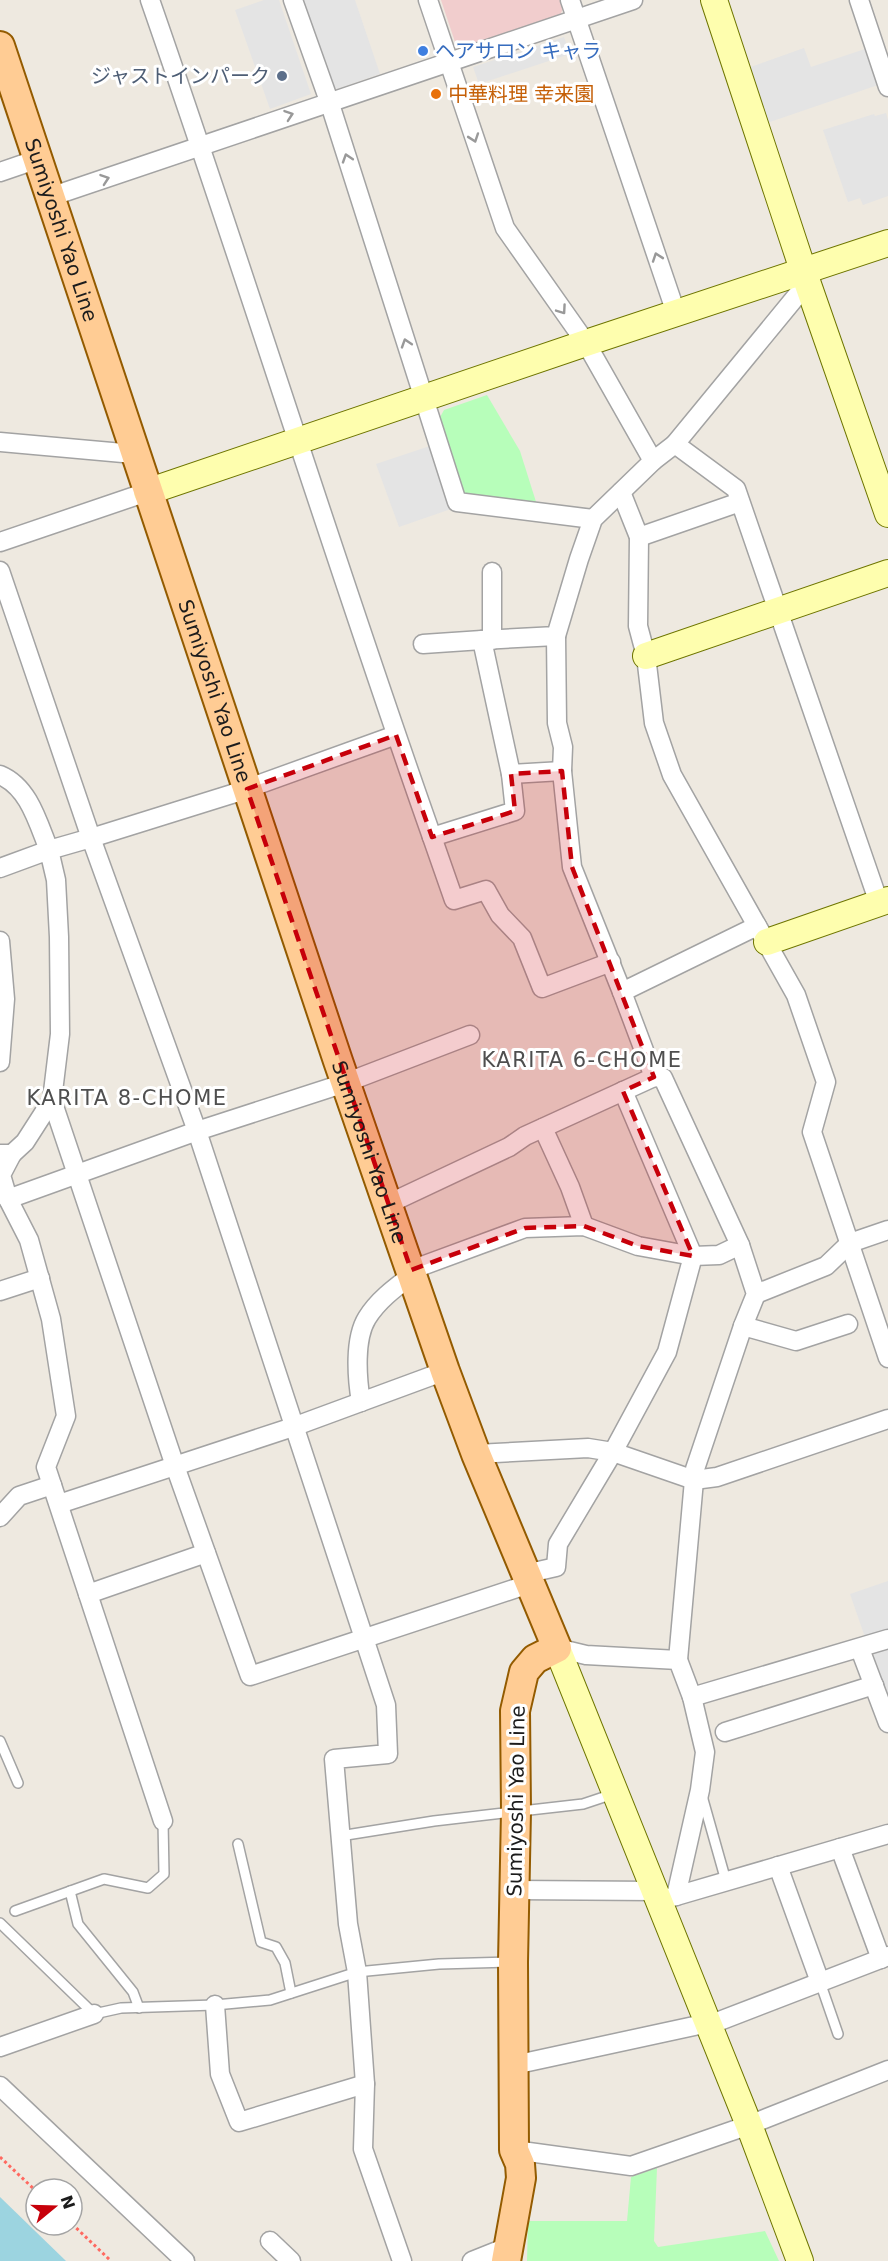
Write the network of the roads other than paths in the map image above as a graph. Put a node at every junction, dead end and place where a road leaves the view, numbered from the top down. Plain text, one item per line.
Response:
1 (150, 0) edge
2 (293, 0) edge
3 (428, 0) edge
4 (570, 0) edge
5 (633, 0) edge
6 (714, 0) edge
7 (859, 0) edge
8 (576, 19) junction
9 (0, 46) edge
10 (449, 63) junction
11 (888, 87) edge
12 (329, 101) junction
13 (201, 146) junction
14 (38, 159) junction
15 (0, 172) edge
16 (50, 197) junction
17 (888, 243) edge
18 (806, 276) junction
19 (676, 313) junction
20 (586, 343) junction
21 (424, 399) junction
22 (298, 441) junction
23 (0, 442) edge
24 (675, 444) junction
25 (134, 454) junction
26 (653, 461) junction
27 (147, 492) junction
28 (621, 492) junction
29 (740, 502) junction
30 (888, 514) edge
31 (593, 519) junction
32 (639, 537) junction
33 (0, 542) edge
34 (0, 571) edge
35 (492, 572) dead end
36 (888, 573) edge
37 (776, 610) junction
38 (556, 636) junction
39 (487, 640) junction
40 (423, 644) dead end
41 (646, 656) junction
42 (396, 735) junction
43 (562, 771) junction
44 (511, 774) junction
45 (0, 775) edge
46 (247, 789) junction
47 (432, 837) junction
48 (91, 838) junction
49 (49, 850) junction
50 (0, 868) edge
51 (884, 902) edge
52 (762, 934) junction
53 (0, 941) edge
54 (611, 962) junction
55 (622, 992) junction
56 (470, 1035) dead end
57 (0, 1062) edge
58 (654, 1077) junction
59 (345, 1083) junction
60 (623, 1091) junction
61 (52, 1100) junction
62 (543, 1128) junction
63 (197, 1131) junction
64 (6, 1154) edge
65 (77, 1175) junction
66 (8, 1199) junction
67 (388, 1204) junction
68 (584, 1226) junction
69 (888, 1230) edge
70 (850, 1243) junction
71 (740, 1245) junction
72 (693, 1256) junction
73 (411, 1273) junction
74 (40, 1278) junction
75 (0, 1291) edge
76 (756, 1294) junction
77 (848, 1324) dead end
78 (743, 1326) junction
79 (888, 1358) edge
80 (445, 1371) junction
81 (361, 1402) junction
82 (888, 1419) edge
83 (293, 1427) junction
84 (613, 1452) junction
85 (476, 1454) junction
86 (175, 1466) junction
87 (694, 1480) junction
88 (52, 1485) junction
89 (59, 1504) junction
90 (0, 1517) edge
91 (206, 1553) junction
92 (527, 1579) junction
93 (88, 1594) junction
94 (363, 1639) junction
95 (888, 1639) edge
96 (556, 1648) junction
97 (860, 1649) junction
98 (678, 1660) junction
99 (874, 1685) junction
100 (692, 1697) junction
101 (888, 1723) edge
102 (725, 1732) dead end
103 (0, 1740) edge
104 (18, 1783) dead end
105 (700, 1790) junction
106 (616, 1793) junction
107 (516, 1811) junction
108 (163, 1821) joint
109 (888, 1834) edge
110 (340, 1836) junction
111 (238, 1844) dead end
112 (840, 1848) junction
113 (778, 1866) junction
114 (726, 1881) junction
115 (514, 1890) junction
116 (70, 1891) junction
117 (663, 1896) junction
118 (15, 1911) dead end
119 (0, 1923) edge
120 (884, 1958) edge
121 (513, 1962) junction
122 (357, 1972) junction
123 (820, 1982) junction
124 (291, 1993) junction
125 (215, 2005) junction
126 (139, 2008) junction
127 (94, 2014) junction
128 (708, 2024) junction
129 (838, 2034) dead end
130 (0, 2047) edge
131 (514, 2065) junction
132 (888, 2070) edge
133 (365, 2084) junction
134 (0, 2086) edge
135 (749, 2125) junction
136 (514, 2150) junction
137 (270, 2241) dead end
138 (506, 2254) edge
139 (185, 2261) edge
140 (291, 2261) edge
141 (402, 2261) edge
142 (472, 2261) edge
143 (800, 2261) edge

1 - 13 street
2 - 12 street
3 - 10 street
4 - 8 street
5 - 8 street
6 - 18 street
7 - 11 street
8 - 10 street
19 -> 8 street
9 - 14 main road, Sumiyoshi Yao Line
10 - 12 street
10 -> 20 street
13 -> 12 street
21 -> 12 street
16 -> 13 street
13 - 22 street
14 - 15 street
14 - 16 main road, Sumiyoshi Yao Line
16 - 25 main road, Sumiyoshi Yao Line
17 - 18 street
18 - 19 street
18 - 24 street
18 - 30 street
19 - 20 street
20 - 21 street
20 - 26 street
21 - 22 street
21 - 31 street
22 - 27 street
22 - 42 street
23 - 25 street
24 - 26 street
24 - 29 street
25 - 27 main road, Sumiyoshi Yao Line
26 - 28 street
27 - 33 street
27 - 46 main road, Sumiyoshi Yao Line
28 - 31 street
28 - 32 street
29 - 32 street
29 - 37 street
31 - 38 street
32 - 41 street
34 - 48 street
35 - 39 street
36 - 37 street
37 - 41 street
37 - 51 street
38 - 39 street
38 - 43 street
39 - 40 street
39 - 44 street
41 - 52 street
42 - 46 street
42 - 47 street
43 - 44 street
43 - 54 street
44 - 47 street
45 - 49 street
46 - 48 street
46 - 59 main road, Sumiyoshi Yao Line
47 - 54 street
48 - 49 street
48 - 63 street
49 - 50 street
49 - 61 street
51 - 52 street
52 - 55 street
52 - 70 street
53 - 57 street
54 - 55 street
55 - 58 street
56 - 59 street
58 - 60 street
58 - 71 street
59 - 63 street
59 - 67 main road, Sumiyoshi Yao Line
60 - 62 street
60 - 72 street
61 - 64 street
61 - 65 street
62 - 67 street
62 - 68 street
63 - 65 street
63 - 83 street
64 - 66 street
65 - 66 street
65 - 86 street
66 - 74 street
67 - 73 main road, Sumiyoshi Yao Line
68 - 72 street
68 - 73 street
69 - 70 street
70 - 76 street
70 - 79 street
71 - 72 street
71 - 76 street
72 - 84 street
73 - 80 main road, Sumiyoshi Yao Line
73 - 81 street
74 - 75 street
74 - 88 street
76 - 78 street
77 - 78 street
78 - 87 street
80 - 81 street
80 - 85 main road, Sumiyoshi Yao Line
81 - 83 street
82 - 87 street
83 - 86 street
83 - 94 street
84 - 85 street
84 - 87 street
84 - 92 street
85 - 92 main road, Sumiyoshi Yao Line
86 - 89 street
86 - 91 street
87 - 98 street
88 - 89 street
88 - 90 street
89 - 93 street
91 - 93 street
91 - 94 street
92 - 94 street
92 - 96 main road, Sumiyoshi Yao Line
93 - 108 street
94 - 110 street
95 - 97 street
96 - 98 street
96 - 106 street
96 - 107 main road, Sumiyoshi Yao Line
97 - 99 street
97 - 100 street
98 - 100 street
99 - 101 street
99 - 102 street
100 - 105 street
103 - 104 lane
105 - 114 lane
105 - 117 street
106 - 107 lane
106 - 117 street
107 - 110 lane
107 - 115 main road, Sumiyoshi Yao Line
108 - 116 lane
109 - 112 street
110 - 122 street
111 - 124 lane
112 - 113 street
112 - 120 street
113 - 114 street
113 - 123 street
114 - 117 street
115 - 117 street
115 - 121 main road, Sumiyoshi Yao Line
116 - 118 lane
116 - 126 lane
117 - 128 street
119 - 127 lane
120 - 123 street
121 - 122 lane
121 - 131 main road, Sumiyoshi Yao Line
122 - 124 lane
122 - 133 street
123 - 128 street
123 - 129 lane
124 - 125 lane
125 - 126 lane
125 - 133 street
126 - 127 lane
127 - 130 street
128 - 131 street
128 - 135 street
131 - 136 main road, Sumiyoshi Yao Line
132 - 135 street
133 - 141 street
134 - 139 street
135 - 136 street
135 - 143 street
136 - 138 main road, Sumiyoshi Yao Line
137 - 140 street
138 - 142 street

